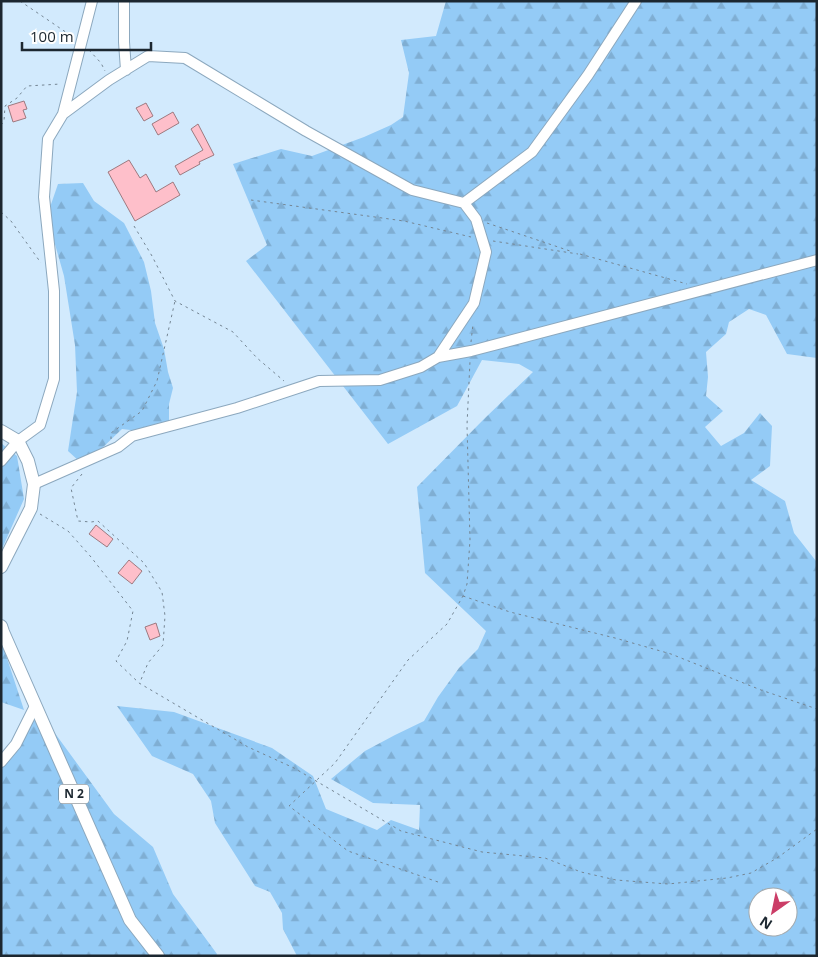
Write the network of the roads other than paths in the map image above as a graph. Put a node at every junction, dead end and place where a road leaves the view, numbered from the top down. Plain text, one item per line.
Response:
1 (92, 1) edge
2 (124, 1) edge
3 (636, 1) edge
4 (126, 70) junction
5 (63, 114) junction
6 (464, 203) junction
7 (817, 260) edge
8 (438, 357) junction
9 (1, 431) edge
10 (18, 441) junction
11 (1, 461) edge
12 (34, 484) junction
13 (1, 567) edge
14 (1, 626) edge
15 (35, 706) junction
16 (1, 762) edge
17 (158, 956) edge

1 - 5 street
2 - 4 street
3 - 6 street
4 - 5 street
4 - 6 street
5 - 10 street
6 - 8 street
7 - 8 street
8 - 12 street
9 - 10 main road
10 - 11 street
10 - 12 main road
12 - 13 main road
14 - 15 main road, N 2
15 - 16 street
15 - 17 main road, N 2

